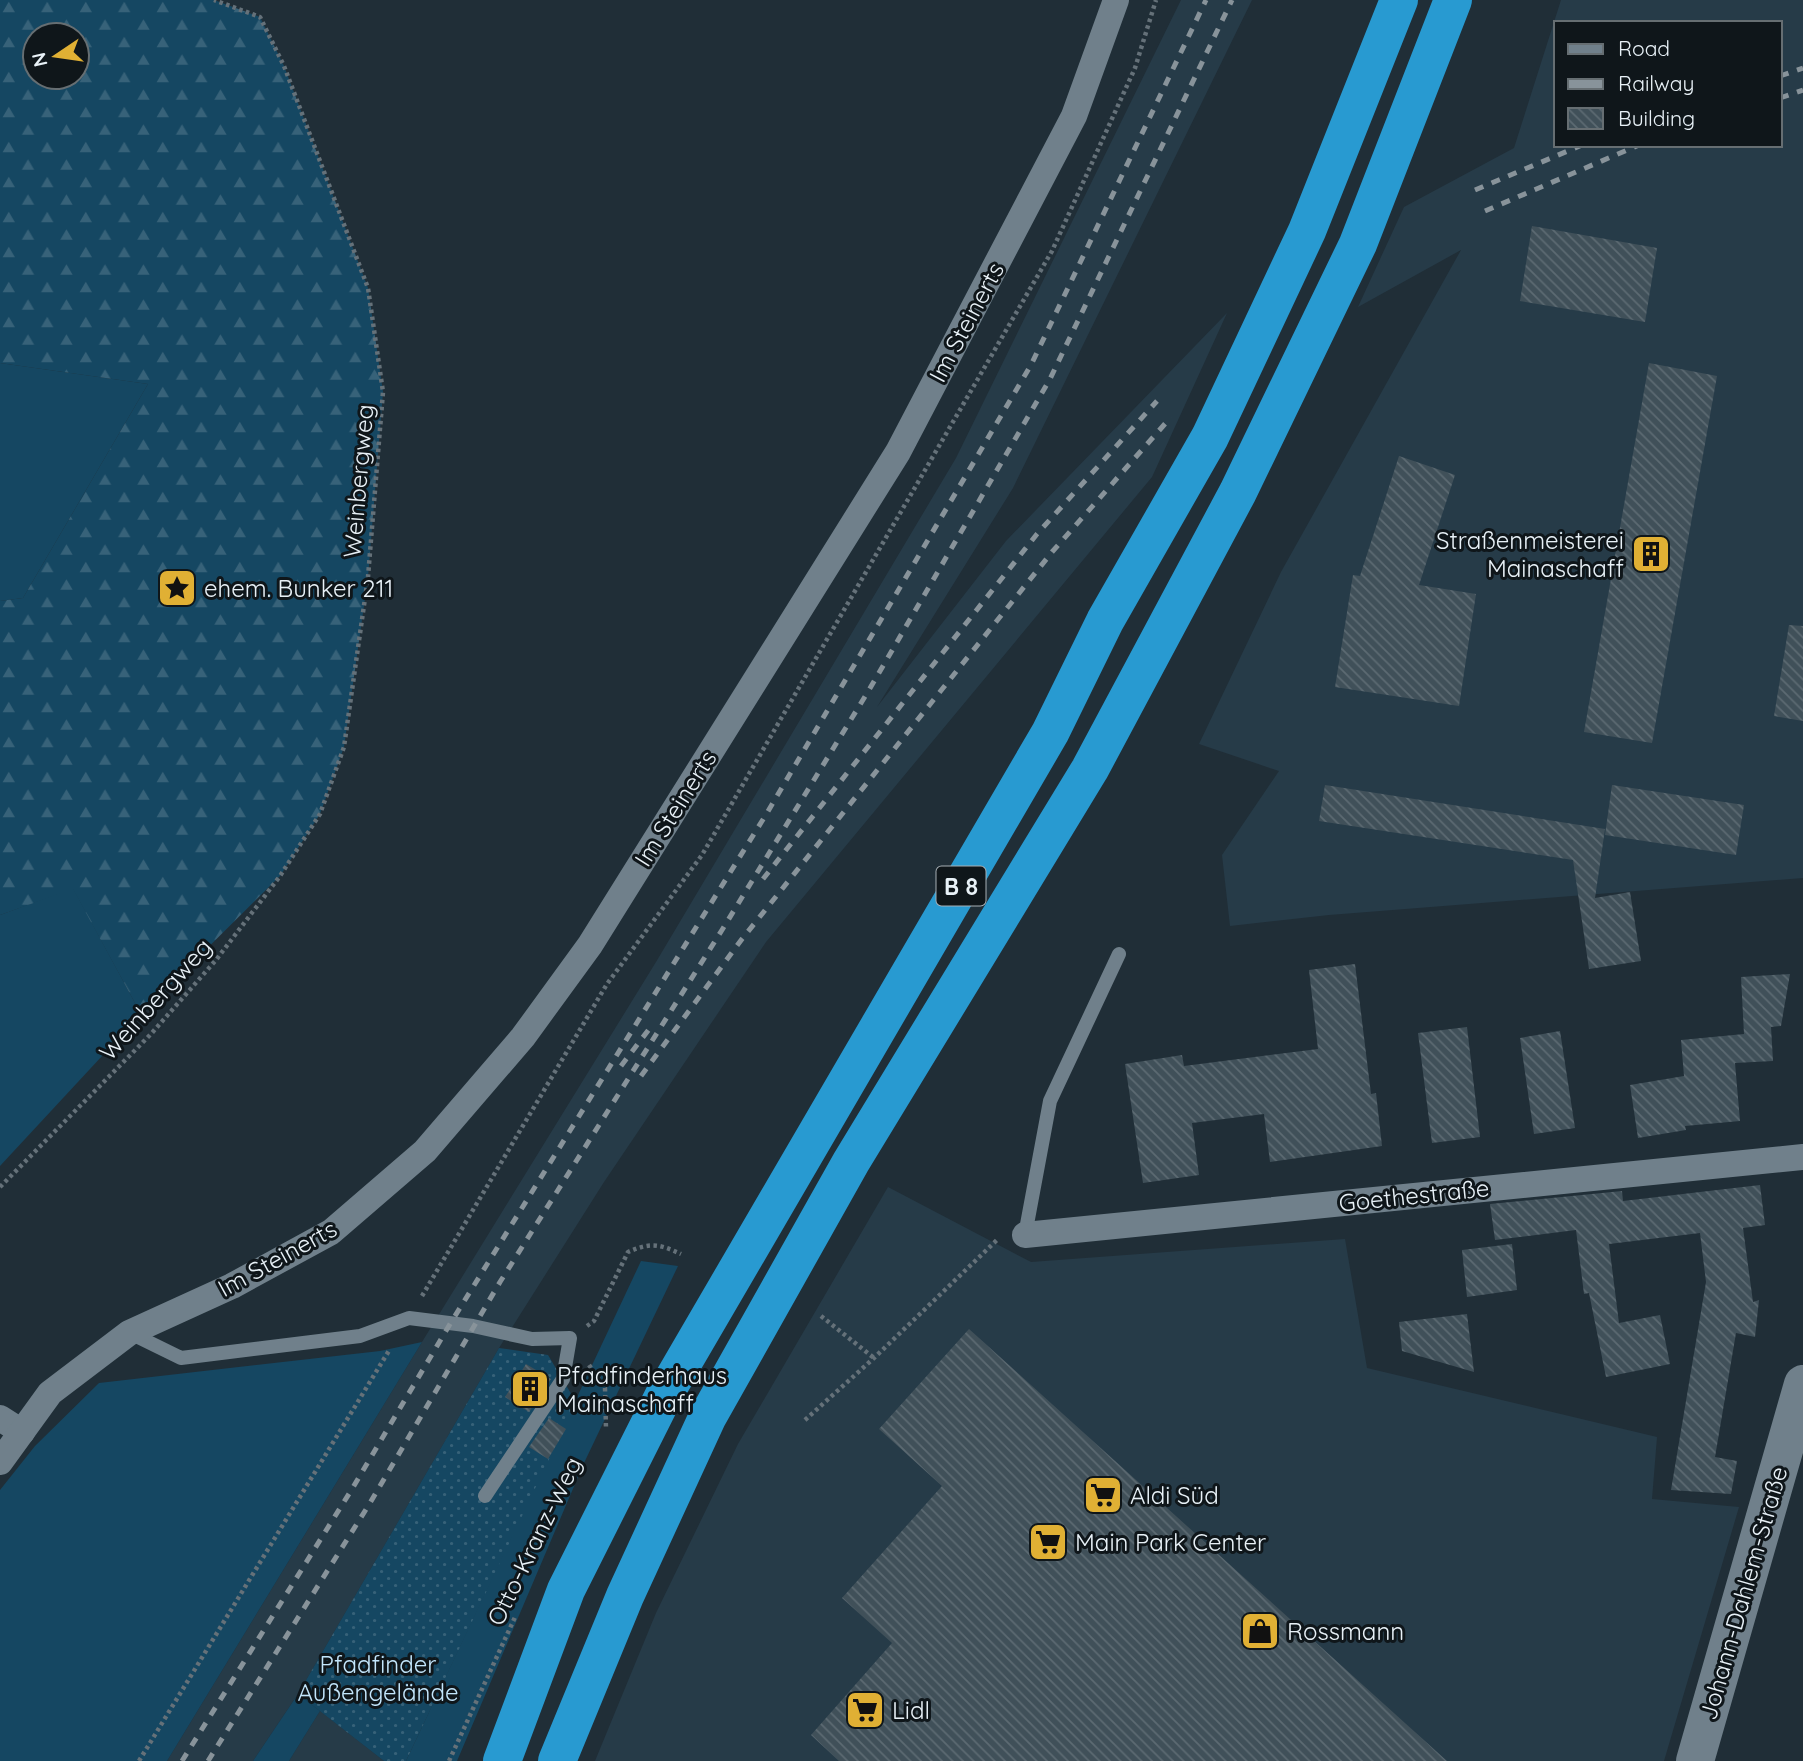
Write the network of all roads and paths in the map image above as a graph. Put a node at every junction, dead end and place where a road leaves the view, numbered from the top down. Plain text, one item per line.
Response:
1 (214, 0) edge
2 (1116, 0) edge
3 (1399, 0) edge
4 (1453, 0) edge
5 (1119, 954) dead end
6 (1803, 1157) edge
7 (0, 1186) edge
8 (1025, 1235) junction
9 (681, 1254) dead end
10 (821, 1316) dead end
11 (410, 1318) junction
12 (128, 1333) junction
13 (570, 1338) junction
14 (874, 1358) junction
15 (1803, 1384) edge
16 (805, 1420) dead end
17 (11, 1425) edge
18 (606, 1435) dead end
19 (0, 1462) edge
20 (485, 1496) dead end
21 (518, 1612) dead end
22 (139, 1761) edge
23 (449, 1761) edge
24 (502, 1761) edge
25 (557, 1761) edge
26 (1695, 1761) edge

1 - 7 path, Weinbergweg
2 - 12 street, Im Steinerts
3 - 24 highway, B 8
4 - 25 highway, B 8
5 - 8 lane
6 - 8 street, Goethestraße
8 - 14 path
9 - 13 path
10 - 14 path
11 - 12 lane
11 - 13 lane
11 - 22 path
12 - 17 street, Im Steinerts
13 - 18 path, Otto-Kranz-Weg
13 - 20 lane
14 - 16 path
15 - 26 street, Johann-Dahlem-Straße
17 - 19 street, Im Steinerts
21 - 23 path, Otto-Kranz-Weg

